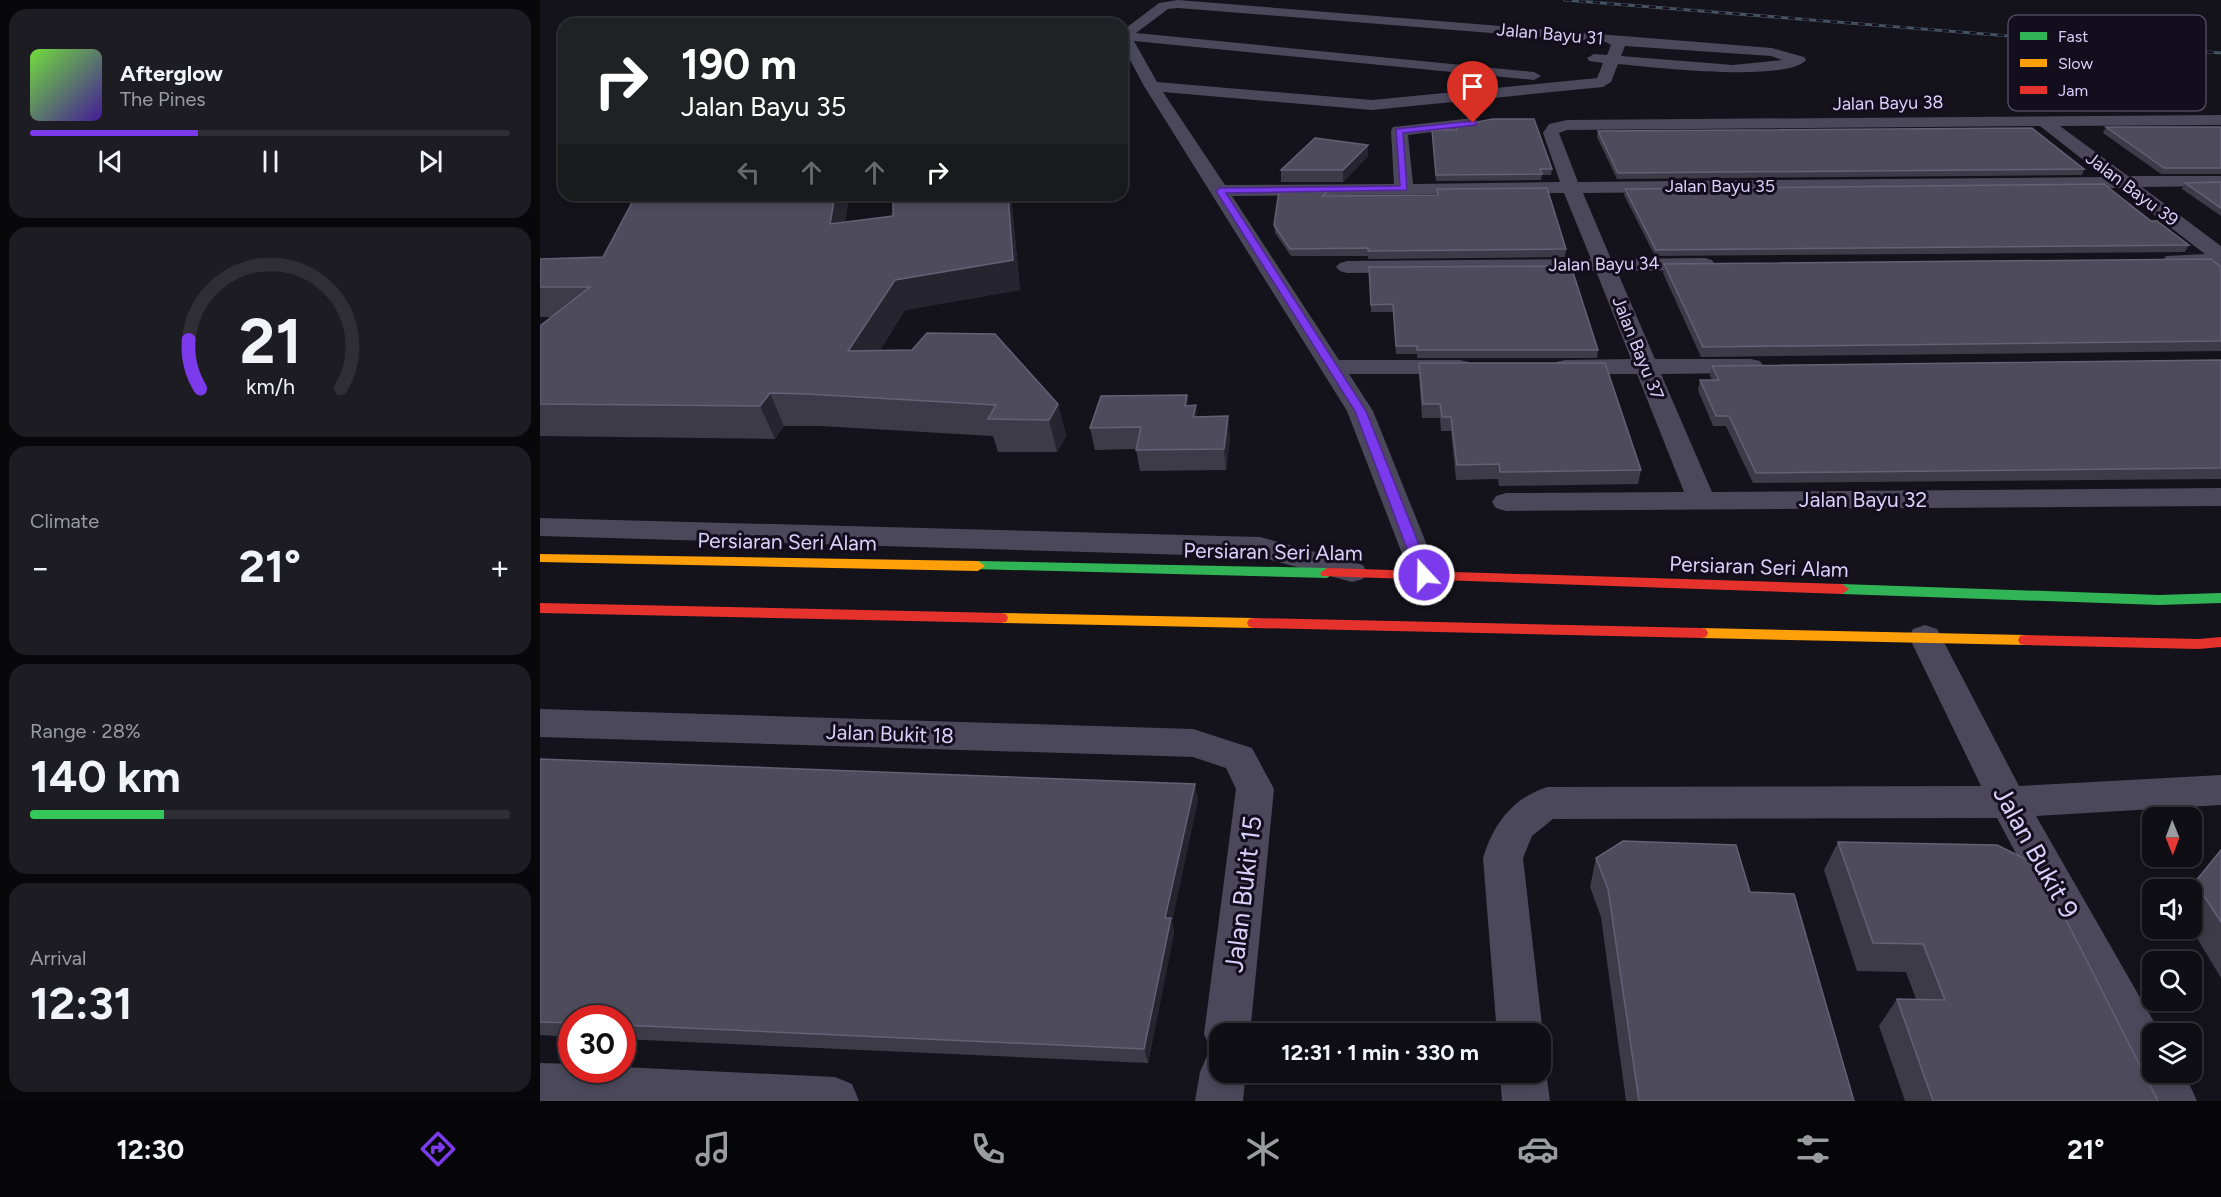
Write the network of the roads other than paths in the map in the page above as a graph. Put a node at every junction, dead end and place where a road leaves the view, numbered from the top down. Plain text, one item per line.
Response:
1 (1145, 20) junction
2 (1382, 20) junction
3 (1169, 22) dead end
4 (1368, 32) dead end
5 (1128, 33) edge
6 (1128, 36) edge
7 (1618, 41) junction
8 (1128, 43) edge
9 (1354, 45) dead end
10 (1578, 56) dead end
11 (1341, 57) junction
12 (1612, 59) junction
13 (1603, 82) junction
14 (1152, 86) junction
15 (2221, 120) edge
16 (2043, 121) junction
17 (1473, 123) edge
18 (1555, 128) joint
19 (2221, 181) edge
20 (2123, 183) junction
21 (1571, 187) junction
22 (1404, 188) junction
23 (1220, 191) junction
24 (2221, 258) edge
25 (2150, 260) edge
26 (1605, 264) junction
27 (1724, 264) edge
28 (1347, 267) dead end
29 (1776, 366) edge
30 (1334, 368) junction
31 (1478, 368) edge
32 (1538, 368) edge
33 (1646, 368) junction
34 (2221, 497) edge
35 (1702, 501) junction
36 (1506, 502) dead end
37 (540, 527) edge
38 (540, 558) edge
39 (1359, 574) junction
40 (1424, 575) junction
41 (2221, 598) edge
42 (540, 608) edge
43 (1925, 637) junction
44 (2221, 642) edge
45 (540, 723) edge
46 (1239, 758) joint
47 (2221, 790) edge
48 (2008, 802) junction
49 (1228, 1023) edge
50 (1519, 1023) edge
51 (2142, 1045) edge
52 (1221, 1083) edge
53 (1524, 1083) edge
54 (2164, 1083) edge
55 (540, 1086) edge
56 (835, 1101) edge
57 (1219, 1101) edge
58 (1526, 1101) edge
59 (2174, 1101) edge

1 - 2 street, Jalan Bayu 31
1 - 3 street
1 - 5 street, Jalan Bayu 31
2 - 4 street
2 - 7 street, Jalan Bayu 31
6 - 11 street
7 - 12 street, Jalan Bayu 31
7 - 12 street
8 - 14 street
9 - 11 street
10 - 12 street
11 - 13 street
12 - 13 street, Jalan Bayu 31
13 - 14 street
14 - 23 street
15 - 16 street, Jalan Bayu 38
16 - 18 street, Jalan Bayu 38
16 - 20 street, Jalan Bayu 39
17 - 22 street
18 - 21 street, Jalan Bayu 37
19 - 20 street, Jalan Bayu 35
20 - 21 street, Jalan Bayu 35
20 - 24 street, Jalan Bayu 39
21 - 22 street, Jalan Bayu 35
21 - 26 street, Jalan Bayu 37
22 - 23 street, Jalan Bayu 35
23 - 30 street
24 - 25 street
26 - 27 street, Jalan Bayu 34
26 - 28 street, Jalan Bayu 34
26 - 33 street, Jalan Bayu 37
29 - 33 street
30 - 31 street
30 - 40 street
32 - 33 street
33 - 35 street, Jalan Bayu 37
34 - 35 street, Jalan Bayu 32
35 - 36 street, Jalan Bayu 32
37 - 39 street
38 - 39 main road, Persiaran Seri Alam
39 - 40 main road, Persiaran Seri Alam
40 - 41 main road, Persiaran Seri Alam
42 - 43 main road
43 - 44 main road
43 - 48 street, Jalan Bukit 9
45 - 46 street, Jalan Bukit 18
46 - 49 street, Jalan Bukit 15
47 - 48 street
48 - 50 street
48 - 51 street, Jalan Bukit 9
52 - 57 street
53 - 58 street
54 - 59 street
55 - 56 street

